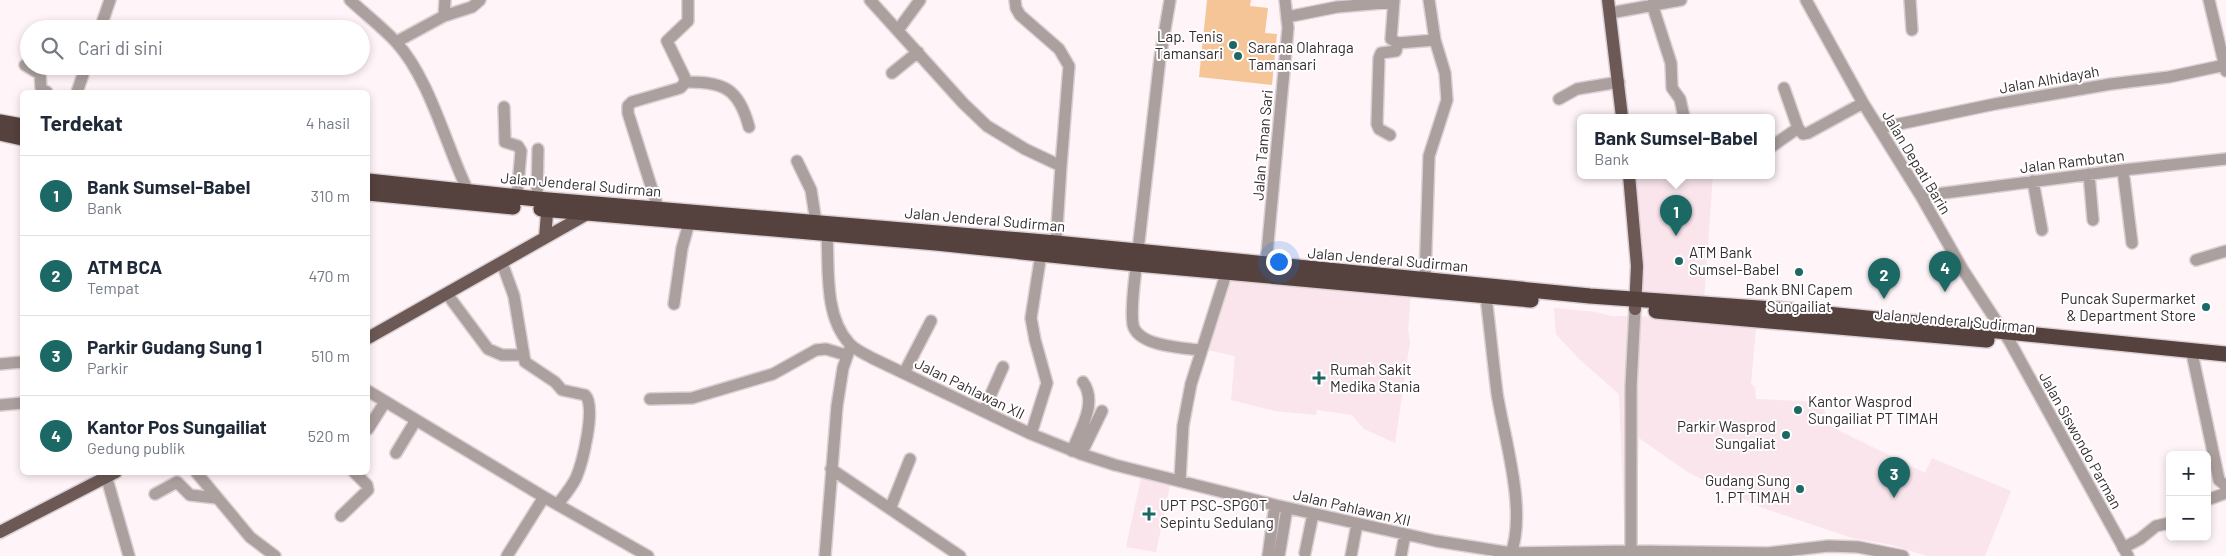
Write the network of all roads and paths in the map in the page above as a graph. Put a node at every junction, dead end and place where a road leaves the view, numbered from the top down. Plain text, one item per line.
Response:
1 (110, 0) edge
2 (350, 0) edge
3 (444, 0) edge
4 (480, 0) edge
5 (688, 0) edge
6 (870, 0) edge
7 (920, 0) edge
8 (1015, 0) edge
9 (1170, 0) edge
10 (1285, 0) edge
11 (1429, 0) edge
12 (1608, 0) edge
13 (1681, 0) edge
14 (1806, 0) edge
15 (1910, 0) edge
16 (2209, 0) edge
17 (1394, 1) edge
18 (1652, 4) junction
19 (1610, 13) junction
20 (444, 16) junction
21 (1287, 17) junction
22 (103, 20) edge
23 (898, 30) junction
24 (1912, 30) dead end
25 (1435, 40) junction
26 (396, 42) junction
27 (1398, 43) junction
28 (918, 52) junction
29 (2225, 68) edge
30 (892, 73) dead end
31 (40, 75) edge
32 (83, 75) edge
33 (685, 82) junction
34 (1619, 82) junction
35 (1784, 88) dead end
36 (44, 90) edge
37 (78, 90) edge
38 (1559, 99) dead end
39 (1863, 103) junction
40 (504, 107) dead end
41 (1622, 114) edge
42 (1683, 114) edge
43 (0, 122) edge
44 (20, 126) edge
45 (749, 126) dead end
46 (1798, 128) junction
47 (1880, 128) junction
48 (0, 133) edge
49 (1390, 135) dead end
50 (20, 138) edge
51 (1775, 144) edge
52 (538, 149) dead end
53 (2226, 159) edge
54 (797, 161) dead end
55 (1061, 166) junction
56 (2123, 170) junction
57 (2088, 174) junction
58 (1629, 179) edge
59 (2033, 181) junction
60 (370, 182) edge
61 (468, 191) junction
62 (370, 193) edge
63 (1922, 196) junction
64 (517, 197) junction
65 (544, 203) junction
66 (587, 214) junction
67 (653, 216) junction
68 (2093, 220) dead end
69 (816, 222) junction
70 (689, 223) junction
71 (763, 223) junction
72 (2042, 230) dead end
73 (827, 234) junction
74 (545, 238) junction
75 (1056, 243) junction
76 (2132, 243) dead end
77 (2226, 251) edge
78 (1041, 254) junction
79 (1138, 258) junction
80 (2196, 260) dead end
81 (502, 262) junction
82 (1266, 264) junction
83 (1227, 271) junction
84 (1425, 279) junction
85 (447, 294) junction
86 (1486, 297) junction
87 (674, 304) dead end
88 (1636, 304) junction
89 (931, 321) dead end
90 (370, 337) edge
91 (2008, 338) junction
92 (848, 350) junction
93 (1200, 350) junction
94 (2226, 354) edge
95 (523, 355) junction
96 (2193, 358) junction
97 (2226, 361) edge
98 (20, 362) edge
99 (0, 364) edge
100 (1003, 367) dead end
101 (904, 373) junction
102 (1083, 382) dead end
103 (370, 392) edge
104 (650, 399) dead end
105 (385, 402) junction
106 (20, 403) edge
107 (0, 405) edge
108 (984, 410) junction
109 (1102, 411) dead end
110 (416, 420) junction
111 (370, 425) edge
112 (1030, 434) junction
113 (1076, 452) junction
114 (396, 453) dead end
115 (910, 459) dead end
116 (831, 469) junction
117 (107, 475) edge
118 (109, 475) edge
119 (198, 475) edge
120 (357, 475) edge
121 (1180, 480) junction
122 (2226, 486) edge
123 (2226, 493) edge
124 (156, 494) dead end
125 (544, 497) junction
126 (216, 498) junction
127 (2211, 499) edge
128 (558, 504) junction
129 (1275, 505) junction
130 (1287, 508) junction
131 (890, 509) junction
132 (1312, 514) junction
133 (341, 516) dead end
134 (1356, 524) junction
135 (2166, 524) edge
136 (0, 532) edge
137 (1405, 534) junction
138 (261, 552) edge
139 (641, 552) edge
140 (2125, 552) edge
141 (1305, 553) dead end
142 (1631, 553) edge
143 (1510, 554) edge
144 (1706, 554) edge
145 (129, 556) edge
146 (275, 556) edge
147 (507, 556) edge
148 (825, 556) edge
149 (960, 556) edge
150 (1268, 556) edge
151 (1279, 556) edge
152 (1351, 556) edge
153 (1401, 556) edge
154 (1902, 556) edge

1 - 22 street
2 - 26 street
3 - 20 street
4 - 20 street
5 - 33 street
6 - 23 street
7 - 23 street
8 - 55 street
9 - 79 street
10 - 21 street, Jalan Taman Sari
11 - 25 street
12 - 19 main road
13 - 18 street
14 - 39 street, Jalan Depati Barin
15 - 24 street
16 - 29 street
17 - 21 street
17 - 27 street
18 - 19 street
18 - 42 street
19 - 34 main road
20 - 26 street
21 - 82 street, Jalan Taman Sari
23 - 28 street
25 - 27 street
25 - 84 street
26 - 61 street
27 - 49 street
28 - 30 street
28 - 55 street
29 - 47 street, Jalan Alhidayah
31 - 36 street
32 - 37 street
33 - 45 street
33 - 67 street
34 - 38 street
34 - 41 main road
35 - 46 street
39 - 46 street
39 - 47 street, Jalan Depati Barin
40 - 64 street
43 - 44 highway
46 - 51 street
47 - 63 street, Jalan Depati Barin
48 - 50 highway
52 - 65 street
53 - 56 street, Jalan Rambutan
54 - 69 street
55 - 75 street
56 - 57 street, Jalan Rambutan
56 - 76 street
57 - 59 street, Jalan Rambutan
57 - 68 street
58 - 88 main road
59 - 63 street, Jalan Rambutan
59 - 72 street
60 - 61 highway, Jalan Jenderal Sudirman
61 - 64 highway, Jalan Jenderal Sudirman
62 - 65 highway, Jalan Jenderal Sudirman
63 - 91 street, Jalan Depati Barin
64 - 65 highway, Jalan Jenderal Sudirman
65 - 66 highway, Jalan Jenderal Sudirman
65 - 67 highway, Jalan Jenderal Sudirman
65 - 74 main road
66 - 67 highway, Jalan Jenderal Sudirman
66 - 74 main road
67 - 70 highway, Jalan Jenderal Sudirman
67 - 71 highway, Jalan Jenderal Sudirman
69 - 71 highway, Jalan Jenderal Sudirman
69 - 75 highway, Jalan Jenderal Sudirman
70 - 71 highway, Jalan Jenderal Sudirman
70 - 87 street
71 - 73 highway, Jalan Jenderal Sudirman
73 - 78 highway, Jalan Jenderal Sudirman
73 - 92 street
74 - 81 main road
75 - 79 highway, Jalan Jenderal Sudirman
77 - 80 street
78 - 79 highway, Jalan Jenderal Sudirman
78 - 112 street
79 - 82 highway, Jalan Jenderal Sudirman
79 - 83 highway, Jalan Jenderal Sudirman
79 - 93 street
81 - 85 main road
81 - 95 street
82 - 84 highway, Jalan Jenderal Sudirman
83 - 86 highway, Jalan Jenderal Sudirman
83 - 93 street
84 - 88 highway, Jalan Jenderal Sudirman
85 - 90 main road
85 - 95 street
86 - 88 highway, Jalan Jenderal Sudirman
86 - 143 street
88 - 91 highway, Jalan Jenderal Sudirman
88 - 142 street
89 - 101 street
91 - 94 highway, Jalan Jenderal Sudirman
91 - 96 highway, Jalan Jenderal Sudirman
91 - 140 street, Jalan Siswondo Parman
92 - 101 street, Jalan Pahlawan XII
92 - 104 street, Jalan Pahlawan XII
92 - 116 street
93 - 121 street
95 - 128 street
96 - 97 highway, Jalan Jenderal Sudirman
96 - 122 street
98 - 99 street
100 - 108 street
101 - 108 street, Jalan Pahlawan XII
102 - 113 street
103 - 105 street
105 - 110 street
105 - 111 street
106 - 107 street
108 - 112 street, Jalan Pahlawan XII
109 - 113 street
110 - 114 street
110 - 125 street
112 - 113 street, Jalan Pahlawan XII
113 - 121 street, Jalan Pahlawan XII
115 - 131 street
116 - 131 street
116 - 148 street
117 - 136 main road
118 - 145 street
119 - 126 street
120 - 133 street
121 - 129 street, Jalan Pahlawan XII
123 - 127 street
124 - 126 street
125 - 128 street
125 - 147 street
126 - 138 street
128 - 139 street
129 - 130 street, Jalan Pahlawan XII
129 - 150 street
130 - 132 street, Jalan Pahlawan XII
130 - 151 street
131 - 149 street
132 - 134 street, Jalan Pahlawan XII
132 - 141 street
134 - 137 street, Jalan Pahlawan XII
134 - 152 street
135 - 140 street
137 - 143 street, Jalan Pahlawan XII
137 - 153 street
138 - 146 street
142 - 143 street, Jalan Pahlawan XII
142 - 144 street, Jalan Pahlawan XII
144 - 154 street, Jalan Pahlawan XII

